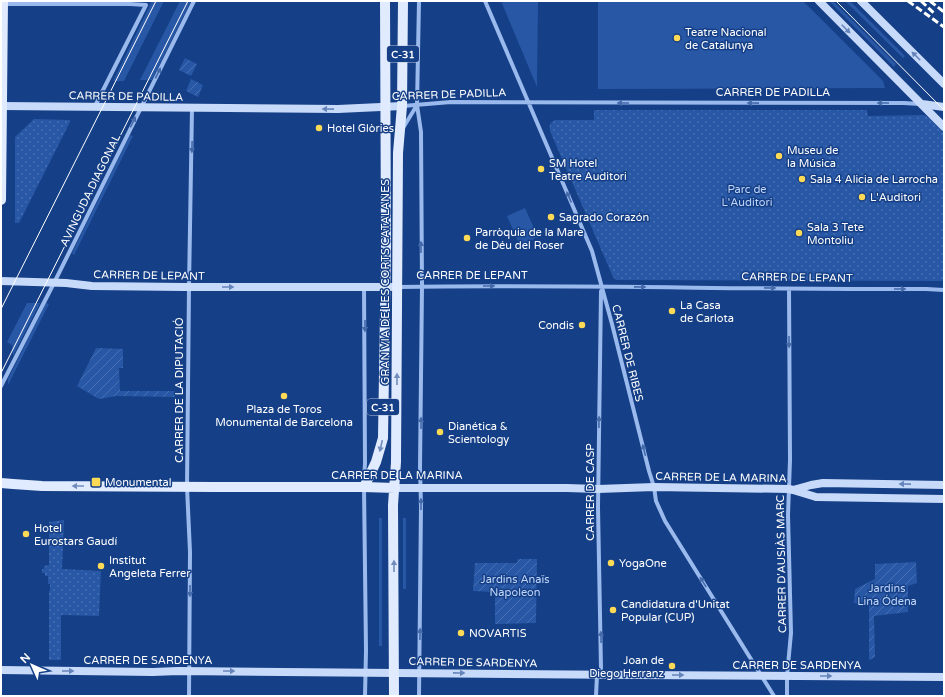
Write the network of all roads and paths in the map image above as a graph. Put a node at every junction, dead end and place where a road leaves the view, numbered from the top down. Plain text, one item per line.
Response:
1 (194, 1) edge
2 (385, 1) edge
3 (403, 1) edge
4 (419, 1) edge
5 (485, 1) edge
6 (819, 1) edge
7 (861, 1) edge
8 (3, 2) edge
9 (944, 84) edge
10 (529, 103) junction
11 (922, 104) junction
12 (418, 105) junction
13 (2, 106) edge
14 (402, 106) junction
15 (95, 107) junction
16 (386, 107) junction
17 (944, 107) edge
18 (140, 108) junction
19 (192, 108) junction
20 (944, 127) edge
21 (400, 133) junction
22 (1, 200) edge
23 (1, 281) edge
24 (54, 283) junction
25 (422, 286) junction
26 (601, 286) junction
27 (189, 287) junction
28 (364, 287) junction
29 (385, 287) junction
30 (397, 287) junction
31 (788, 289) junction
32 (944, 290) edge
33 (1, 386) edge
34 (1, 483) edge
35 (944, 485) edge
36 (187, 487) junction
37 (364, 487) junction
38 (395, 488) junction
39 (421, 488) junction
40 (654, 488) junction
41 (598, 489) junction
42 (791, 489) junction
43 (944, 499) edge
44 (1, 670) edge
45 (190, 671) junction
46 (365, 672) junction
47 (394, 672) junction
48 (420, 673) junction
49 (597, 675) junction
50 (761, 676) junction
51 (787, 676) junction
52 (944, 677) edge
53 (189, 696) edge
54 (365, 696) edge
55 (394, 696) edge
56 (420, 696) edge
57 (596, 696) edge
58 (774, 696) edge
59 (787, 696) edge

18 -> 1 street, AVINGUDA DIAGONAL
2 - 16 main road, GRAN VIA DE LES CORTS CATALANES / C-31
3 - 14 main road, GRAN VIA DE LES CORTS CATALANES / C-31
4 - 12 street
5 - 10 street, CARRER DE RIBES
6 -> 11 street
9 -> 7 street
8 - 13 main road
8 - 15 street
11 -> 10 street, CARRER DE PADILLA
10 - 12 street, CARRER DE PADILLA
26 -> 10 street, CARRER DE RIBES
11 - 17 street
11 - 20 street
12 - 14 street, CARRER DE PADILLA
12 - 21 street, GRAN VIA DE LES CORTS CATALANES
25 -> 12 street
13 - 15 street, CARRER DE PADILLA
13 - 22 main road
14 - 16 street, CARRER DE PADILLA
14 - 21 main road, GRAN VIA DE LES CORTS CATALANES / C-31
15 - 18 street, CARRER DE PADILLA
16 -> 19 street, CARRER DE PADILLA
16 - 29 main road, GRAN VIA DE LES CORTS CATALANES / C-31
18 - 19 street, CARRER DE PADILLA
24 -> 18 street, AVINGUDA DIAGONAL
19 -> 27 street, CARRER DE LA DIPUTACIÓ
21 - 30 main road, GRAN VIA DE LES CORTS CATALANES / C-31
23 - 24 street, CARRER DE LEPANT
24 - 27 street, CARRER DE LEPANT
24 - 33 street, AVINGUDA DIAGONAL
25 -> 26 street, CARRER DE LEPANT
25 - 30 street, CARRER DE LEPANT
39 -> 25 street
26 -> 31 street, CARRER DE LEPANT
40 -> 26 street, CARRER DE RIBES
41 -> 26 street, CARRER DE CASP
27 -> 28 street, CARRER DE LEPANT
27 - 36 street, CARRER DE LA DIPUTACIÓ
28 - 29 street, CARRER DE LEPANT
28 -> 37 street
29 - 30 street, CARRER DE LEPANT
29 -> 37 main road, GRAN VIA DE LES CORTS CATALANES / C-31
38 -> 30 main road, GRAN VIA DE LES CORTS CATALANES / C-31
31 -> 32 street, CARRER DE LEPANT
31 -> 42 street, CARRER D'AUSIÀS MARC
36 -> 34 main road, CARRER DE LA MARINA
35 -> 42 street, CARRER DE LA MARINA
36 - 37 main road, CARRER DE LA MARINA
36 -> 45 street, CARRER DE LA DIPUTACIÓ
37 - 38 main road, CARRER DE LA MARINA
37 - 46 street
38 - 39 street, CARRER DE LA MARINA
47 -> 38 main road, GRAN VIA DE LES CORTS CATALANES / C-31
39 - 41 street, CARRER DE LA MARINA
48 -> 39 street
40 - 41 street, CARRER DE LA MARINA
40 - 42 street, CARRER DE LA MARINA
50 -> 40 street, CARRER DE RIBES
49 -> 41 street, CARRER DE CASP
42 - 43 street, CARRER DE LA MARINA
42 - 51 street, CARRER D'AUSIÀS MARC
44 -> 45 street, CARRER DE SARDENYA
45 -> 46 street, CARRER DE SARDENYA
45 - 53 street, CARRER DE LA DIPUTACIÓ
46 - 47 street, CARRER DE SARDENYA
46 - 54 street
47 - 48 street, CARRER DE SARDENYA
47 - 55 main road, GRAN VIA DE LES CORTS CATALANES / C-31
48 -> 49 street, CARRER DE SARDENYA
48 - 56 street
49 -> 50 street, CARRER DE SARDENYA
49 - 57 street, CARRER DE CASP
50 - 51 street, CARRER DE SARDENYA
50 - 58 street, CARRER DE RIBES
51 -> 52 street, CARRER DE SARDENYA
51 - 59 street, CARRER D'AUSIÀS MARC

